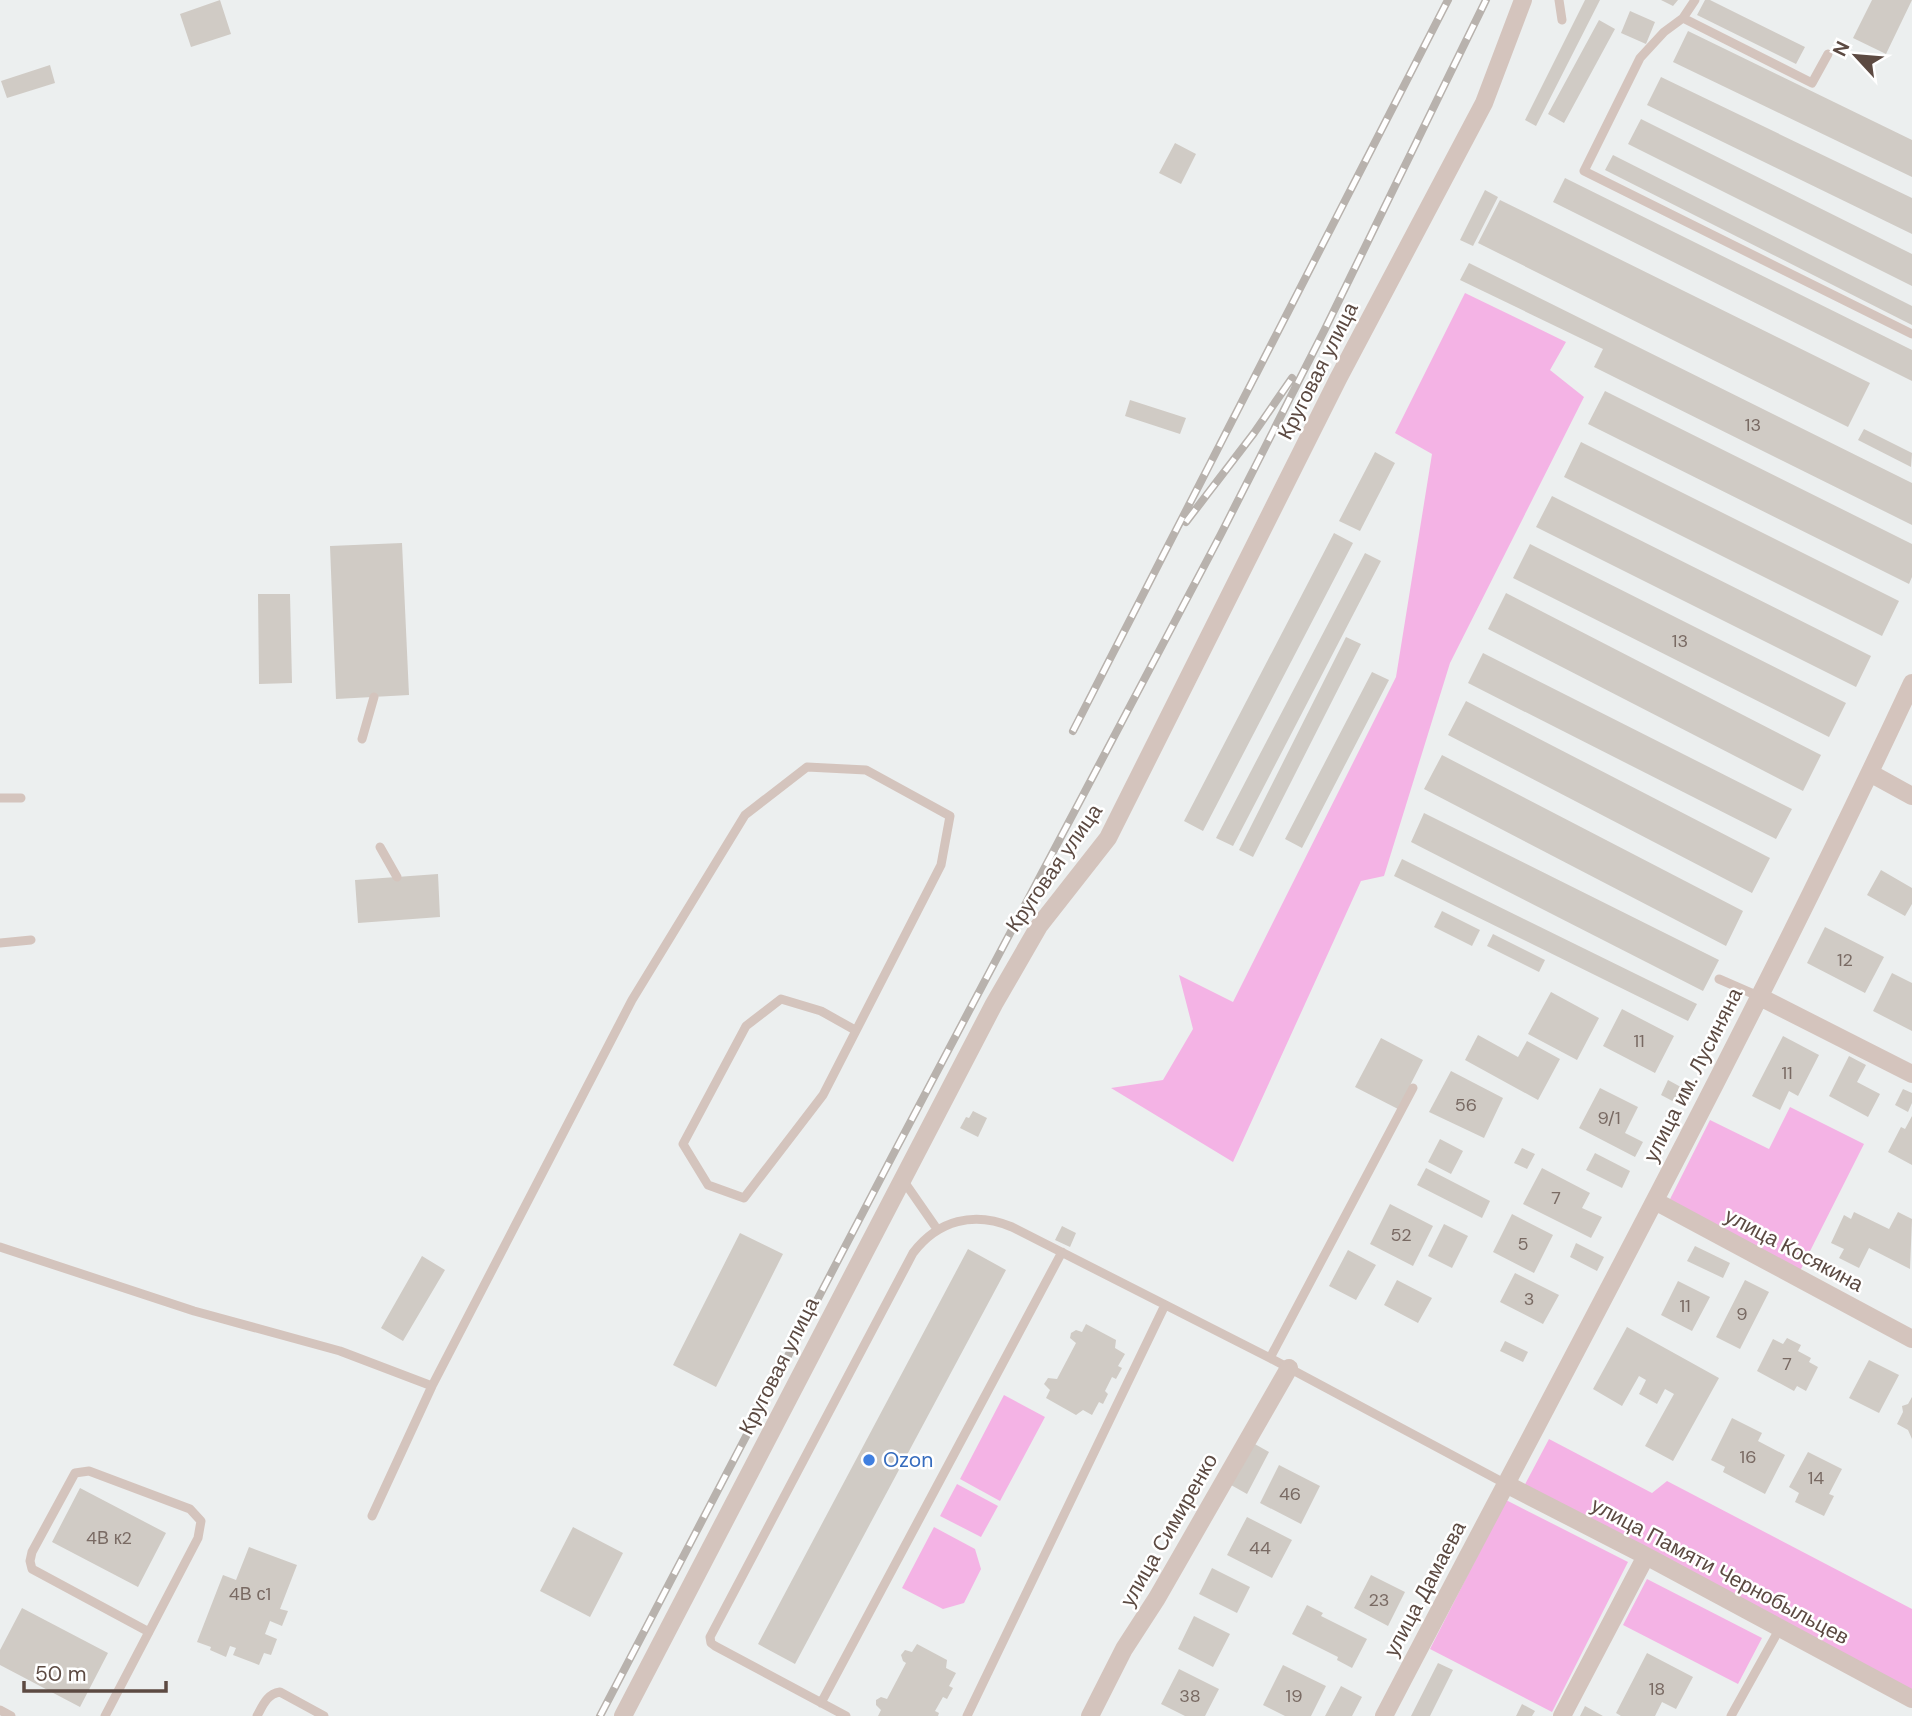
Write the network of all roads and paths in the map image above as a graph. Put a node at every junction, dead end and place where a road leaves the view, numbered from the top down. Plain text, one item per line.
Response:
1 (1523, 0) edge
2 (1559, 0) edge
3 (1695, 0) edge
4 (1683, 18) junction
5 (1562, 20) dead end
6 (1828, 54) dead end
7 (1912, 334) edge
8 (1912, 683) edge
9 (374, 697) dead end
10 (362, 739) dead end
11 (1870, 773) junction
12 (1912, 796) edge
13 (0, 798) edge
14 (21, 798) dead end
15 (380, 847) dead end
16 (397, 877) dead end
17 (31, 940) dead end
18 (0, 943) edge
19 (1719, 979) dead end
20 (1758, 996) junction
21 (855, 1030) junction
22 (1912, 1074) edge
23 (1413, 1088) dead end
24 (902, 1179) junction
25 (1655, 1201) junction
26 (937, 1229) junction
27 (0, 1247) edge
28 (1062, 1252) junction
29 (1165, 1305) junction
30 (1912, 1339) edge
31 (1270, 1358) junction
32 (1289, 1368) junction
33 (432, 1387) junction
34 (1506, 1484) junction
35 (372, 1516) dead end
36 (1646, 1556) junction
37 (1780, 1628) junction
38 (149, 1632) junction
39 (1912, 1699) edge
40 (821, 1703) junction
41 (0, 1710) edge
42 (11, 1716) edge
43 (105, 1716) edge
44 (257, 1716) edge
45 (324, 1716) edge
46 (623, 1716) edge
47 (846, 1716) edge
48 (967, 1716) edge
49 (1090, 1716) edge
50 (1384, 1716) edge
51 (1562, 1716) edge
52 (1731, 1716) edge

1 - 24 street, Круговая улица
2 - 5 lane
3 - 4 lane
4 - 6 lane
4 - 7 lane
8 - 11 street, улица им. Лусиняна
9 - 10 lane
11 - 12 street
11 - 20 street, улица им. Лусиняна
13 - 14 lane
15 - 16 lane
17 - 18 lane
19 - 20 lane
20 - 22 street
20 - 25 street, улица им. Лусиняна
21 - 21 lane
21 - 33 lane
23 - 31 lane
24 - 26 lane
24 - 46 street, Круговая улица
25 - 30 street, улица Косякина
25 - 34 street, улица им. Лусиняна
26 - 28 lane
26 - 40 lane
27 - 33 lane
28 - 29 lane
28 - 40 lane
29 - 31 lane
29 - 48 lane
31 - 32 lane
32 - 34 lane
32 - 49 street, улица Симиренко
33 - 35 lane
34 - 36 street, улица Памяти Чернобыльцев
34 - 50 street, улица Дамаева
36 - 37 street, улица Памяти Чернобыльцев
36 - 51 street
37 - 39 street, улица Памяти Чернобыльцев
37 - 52 lane
38 - 38 lane
38 - 43 lane
40 - 47 lane
41 - 42 lane
44 - 45 lane

